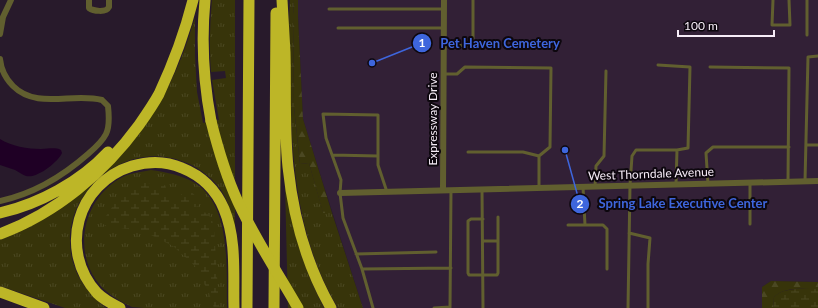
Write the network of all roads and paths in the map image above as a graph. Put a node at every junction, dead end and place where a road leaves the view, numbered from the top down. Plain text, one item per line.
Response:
1 (11, 0) edge
2 (89, 0) edge
3 (109, 0) edge
4 (193, 0) edge
5 (205, 0) edge
6 (248, 0) edge
7 (276, 0) edge
8 (282, 0) edge
9 (444, 0) edge
10 (473, 0) edge
11 (773, 0) edge
12 (789, 0) edge
13 (807, 0) edge
14 (329, 9) dead end
15 (444, 9) junction
16 (338, 28) dead end
17 (444, 28) junction
18 (0, 34) edge
19 (807, 36) dead end
20 (444, 46) junction
21 (818, 56) edge
22 (0, 59) edge
23 (658, 65) dead end
24 (710, 67) dead end
25 (606, 71) dead end
26 (444, 74) junction
27 (165, 80) junction
28 (807, 145) junction
29 (818, 145) edge
30 (789, 147) junction
31 (677, 150) junction
32 (468, 152) dead end
33 (332, 155) junction
34 (378, 156) junction
35 (539, 156) junction
36 (788, 181) junction
37 (805, 181) junction
38 (818, 181) edge
39 (750, 182) junction
40 (676, 184) junction
41 (708, 184) junction
42 (630, 185) junction
43 (595, 186) junction
44 (583, 187) junction
45 (539, 188) junction
46 (482, 189) junction
47 (443, 190) junction
48 (451, 190) junction
49 (388, 192) junction
50 (340, 193) junction
51 (0, 201) edge
52 (0, 213) edge
53 (498, 217) dead end
54 (483, 219) junction
55 (750, 224) dead end
56 (568, 225) dead end
57 (585, 225) junction
58 (630, 232) junction
59 (0, 234) edge
60 (483, 241) junction
61 (498, 241) junction
62 (436, 252) dead end
63 (356, 254) junction
64 (451, 268) junction
65 (362, 269) junction
66 (606, 269) dead end
67 (483, 275) junction
68 (0, 292) edge
69 (450, 307) edge
70 (44, 308) edge
71 (120, 308) edge
72 (234, 308) edge
73 (247, 308) edge
74 (274, 308) edge
75 (298, 308) edge
76 (331, 308) edge
77 (373, 308) edge
78 (434, 308) edge
79 (483, 308) edge
80 (628, 308) edge
81 (648, 308) edge

1 - 18 street
2 - 3 street
4 - 27 highway
5 - 75 highway, bridge
6 - 73 highway
7 - 74 highway
8 - 76 highway
9 - 15 street, Expressway Drive
10 - 20 lane
11 - 12 lane
13 - 19 lane
14 - 15 lane
15 - 17 street, Expressway Drive
16 - 17 lane
17 - 20 street, Expressway Drive
20 - 26 street, Expressway Drive
21 - 28 lane
22 - 51 street
23 - 31 lane
24 - 30 lane
25 - 43 lane
26 - 35 lane
26 - 47 street, Expressway Drive
27 - 52 highway
27 - 59 highway
28 - 29 lane
28 - 37 lane
30 - 36 lane
30 - 41 lane
31 - 40 lane
31 - 42 lane
32 - 35 lane
33 - 34 lane
33 - 34 lane
33 - 50 lane
34 - 49 lane
35 - 45 lane
36 - 37 street, West Thorndale Avenue
36 - 39 street, West Thorndale Avenue
37 - 38 street, West Thorndale Avenue
39 - 41 street, West Thorndale Avenue
39 - 55 lane
40 - 41 street, West Thorndale Avenue
40 - 42 street, West Thorndale Avenue
42 - 43 street, West Thorndale Avenue
42 - 58 lane
43 - 44 street, West Thorndale Avenue
44 - 45 street, West Thorndale Avenue
44 - 57 lane
45 - 46 street, West Thorndale Avenue
46 - 48 street, West Thorndale Avenue
46 - 54 lane
47 - 48 street, West Thorndale Avenue
47 - 49 street, West Thorndale Avenue
48 - 64 lane
49 - 50 street, West Thorndale Avenue
50 - 63 lane
53 - 61 lane
54 - 60 lane
54 - 67 lane
56 - 57 lane
57 - 66 lane
58 - 80 lane
58 - 81 lane
60 - 61 lane
60 - 67 lane
61 - 67 lane
62 - 63 lane
63 - 65 lane
64 - 65 lane
64 - 69 lane
65 - 77 lane
67 - 79 lane
68 - 70 highway
69 - 78 lane
71 - 72 highway

